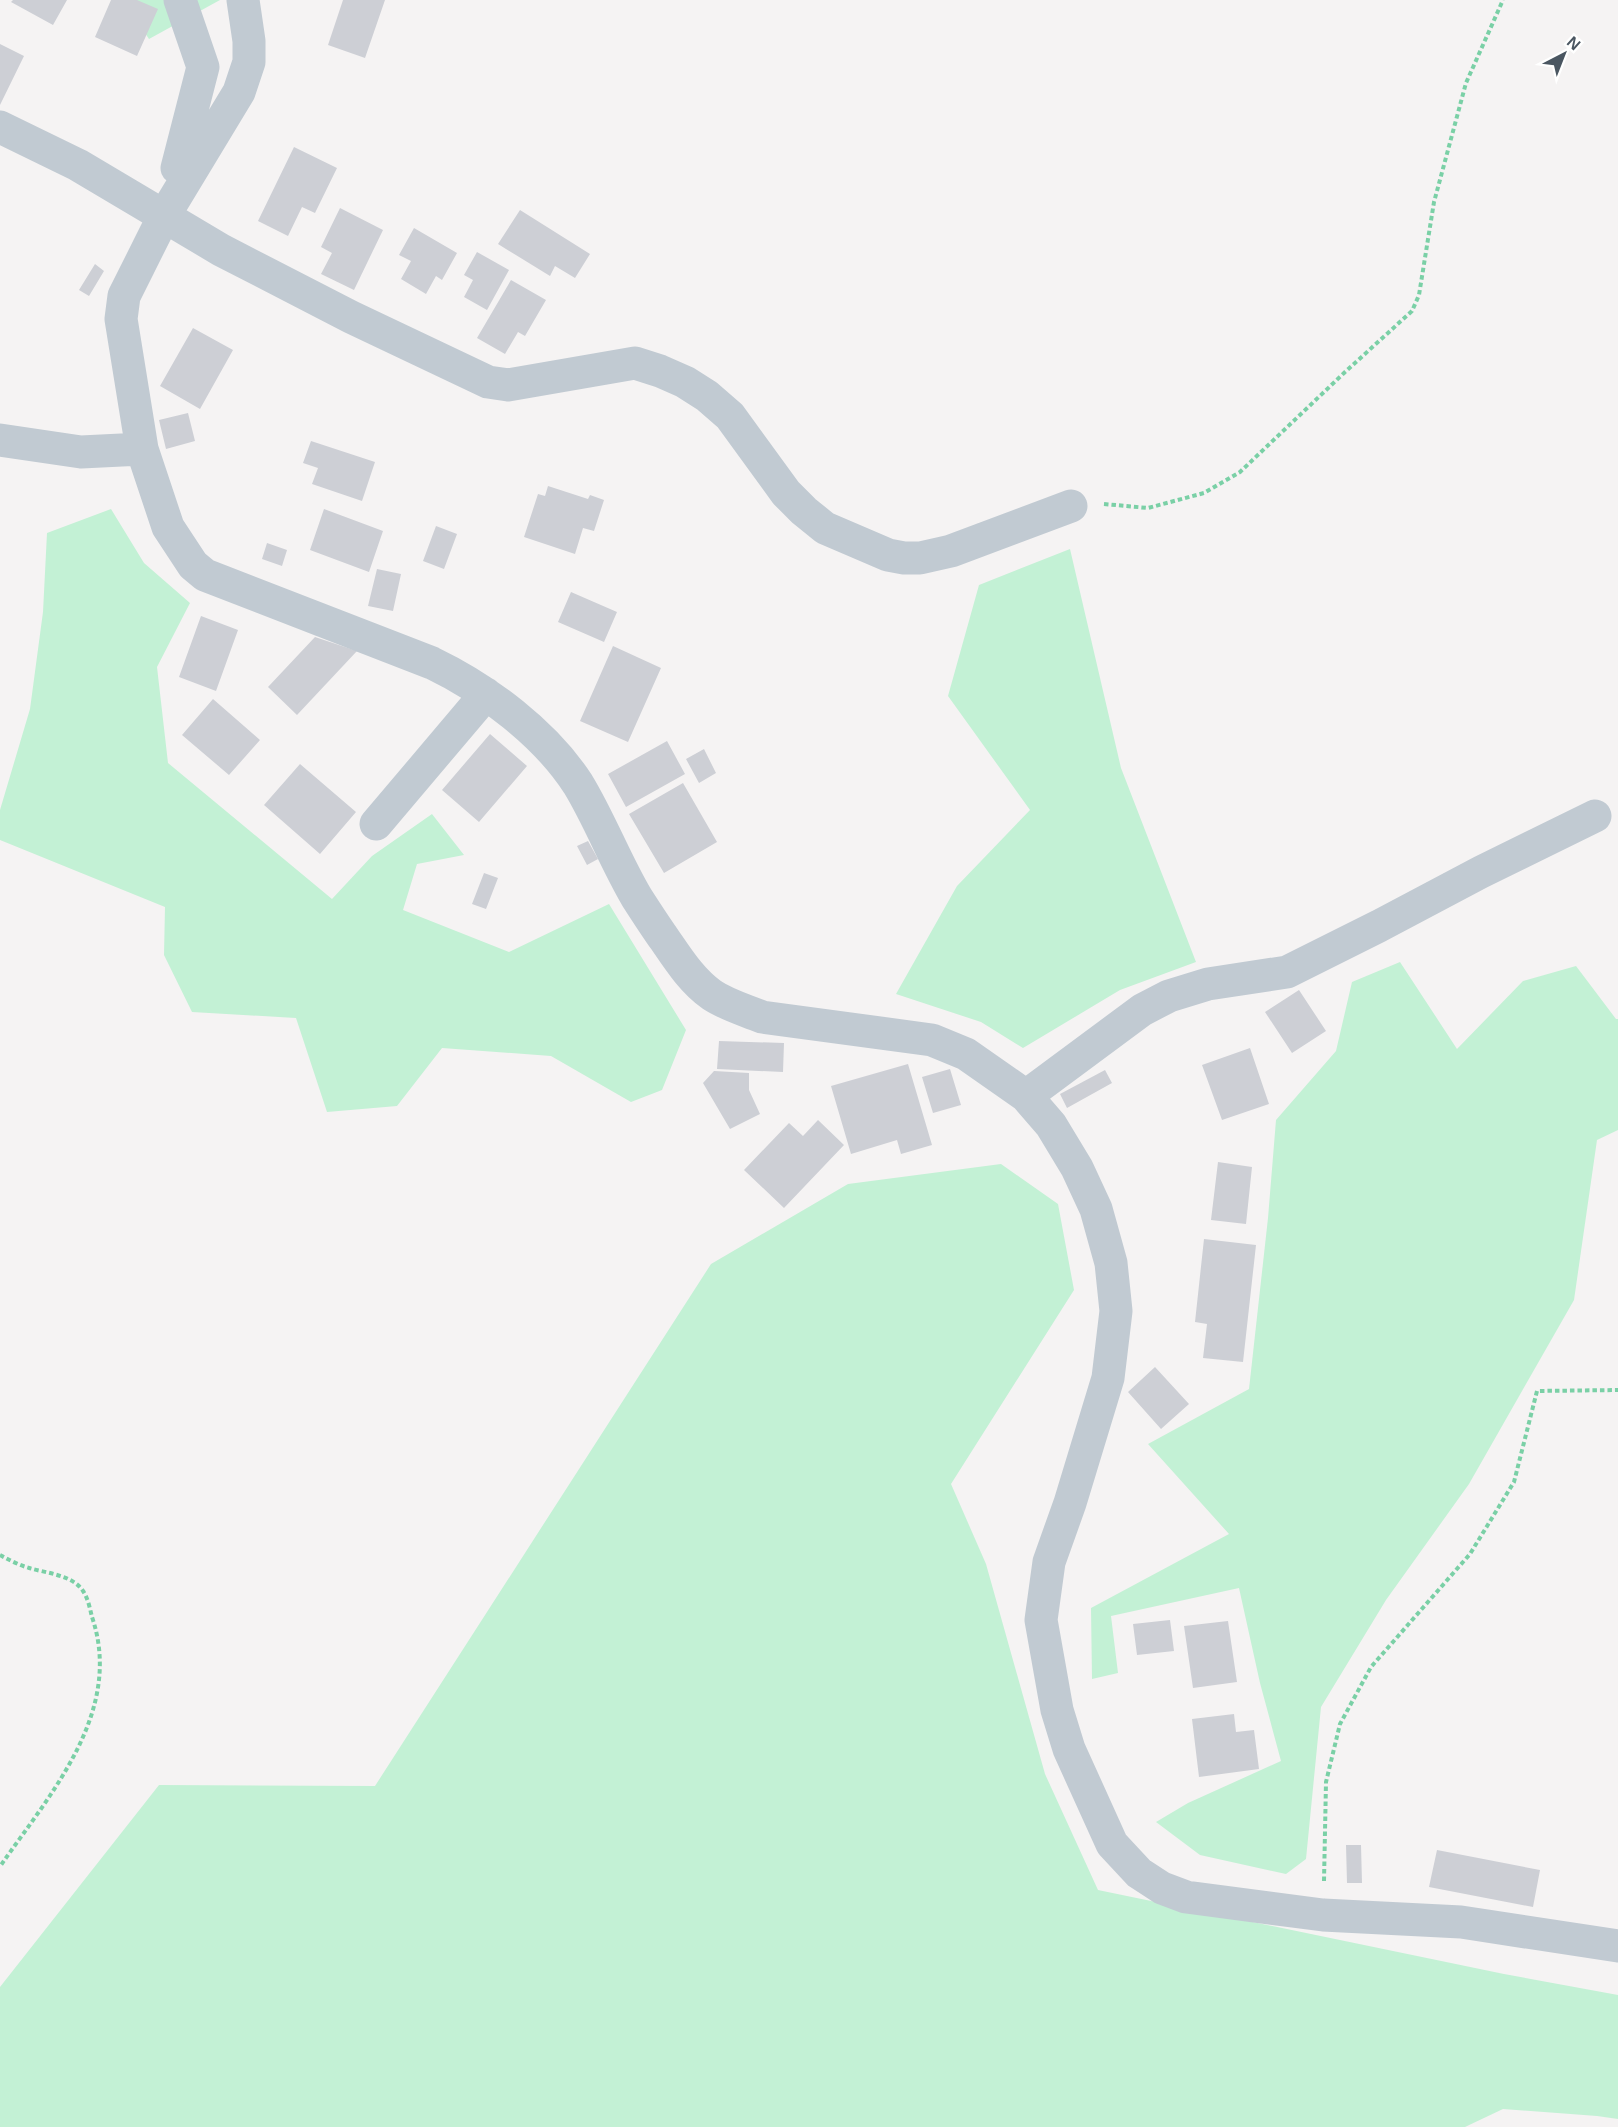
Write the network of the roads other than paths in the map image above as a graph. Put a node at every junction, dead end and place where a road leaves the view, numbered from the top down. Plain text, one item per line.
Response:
1 (180, 0) edge
2 (243, 0) edge
3 (0, 127) edge
4 (188, 175) junction
5 (164, 216) junction
6 (0, 440) edge
7 (142, 449) junction
8 (1071, 506) road end
9 (486, 694) junction
10 (1596, 816) dead end
11 (376, 824) dead end
12 (1026, 1096) junction
13 (1618, 1946) edge

1 - 4 street
2 - 4 street
3 - 5 street
4 - 5 street
5 - 7 street
5 - 8 street
6 - 7 street
7 - 9 street
9 - 11 street
9 - 12 street
10 - 12 street
12 - 13 street

